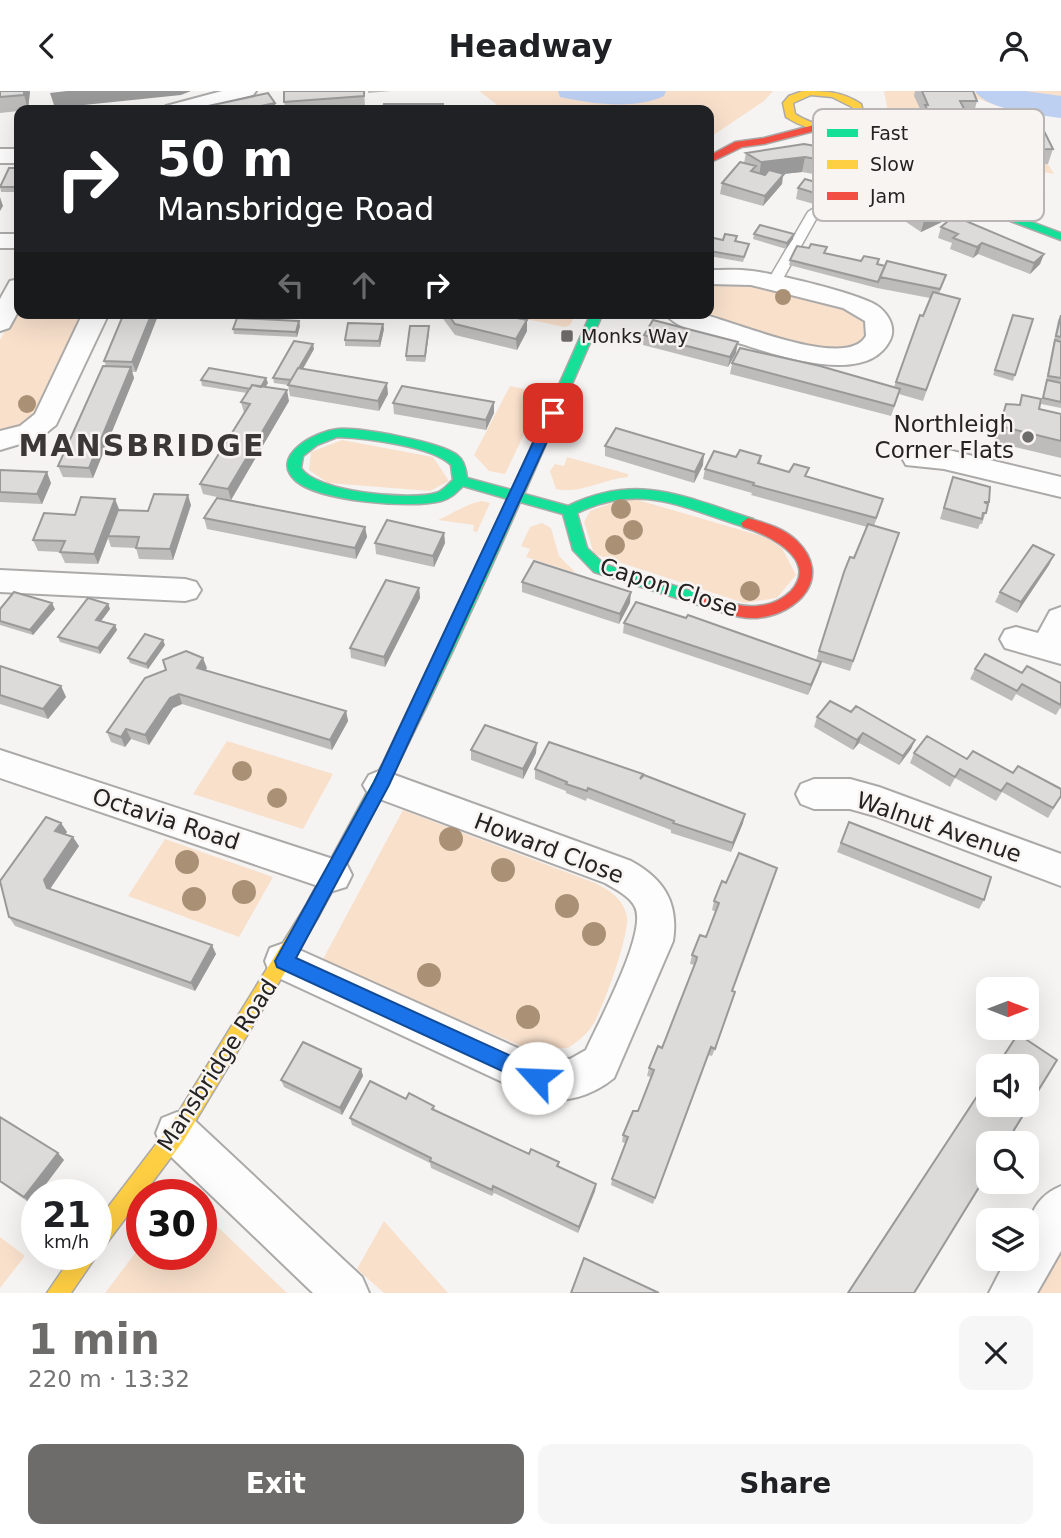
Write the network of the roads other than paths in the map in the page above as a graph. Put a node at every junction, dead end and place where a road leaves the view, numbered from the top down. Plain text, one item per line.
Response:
1 (246, 91) edge
2 (822, 91) edge
3 (192, 105) edge
4 (862, 109) edge
5 (775, 116) junction
6 (813, 125) edge
7 (813, 129) edge
8 (739, 144) junction
9 (714, 157) edge
10 (813, 214) edge
11 (1020, 221) edge
12 (1058, 235) edge
13 (714, 277) edge
14 (772, 283) junction
15 (14, 296) edge
16 (93, 319) edge
17 (594, 319) edge
18 (688, 319) edge
19 (0, 323) edge
20 (0, 441) edge
21 (916, 458) dead end
22 (460, 481) junction
23 (1061, 487) edge
24 (516, 497) junction
25 (569, 511) junction
26 (0, 581) edge
27 (185, 590) dead end
28 (1061, 619) edge
29 (1041, 646) edge
30 (0, 764) edge
31 (381, 785) junction
32 (814, 794) dead end
33 (1061, 870) edge
34 (333, 875) junction
35 (284, 961) junction
36 (177, 1133) junction
37 (1061, 1208) edge
38 (112, 1220) edge
39 (75, 1270) edge
40 (58, 1293) edge
41 (346, 1293) edge
42 (1012, 1293) edge

1 - 3 street
2 - 4 main road
2 - 5 main road
5 - 6 main road
5 - 8 main road
7 - 8 main road
8 - 9 main road
10 - 14 lane
11 - 12 main road
13 - 14 street
14 - 18 street
15 - 19 street
16 - 20 street
17 - 24 main road, Mansbridge Road
21 - 23 street
22 - 22 main road
22 - 24 main road
24 - 25 main road
24 - 31 main road, Mansbridge Road
25 - 25 main road, Capon Close
26 - 27 street
28 - 29 street
30 - 34 street, Octavia Road
31 - 34 main road, Mansbridge Road
31 - 35 street, Howard Close
32 - 33 street, Walnut Avenue
34 - 35 main road, Mansbridge Road
35 - 36 main road, Mansbridge Road
36 - 38 main road, Mansbridge Road
36 - 41 street
37 - 42 street
39 - 40 main road

